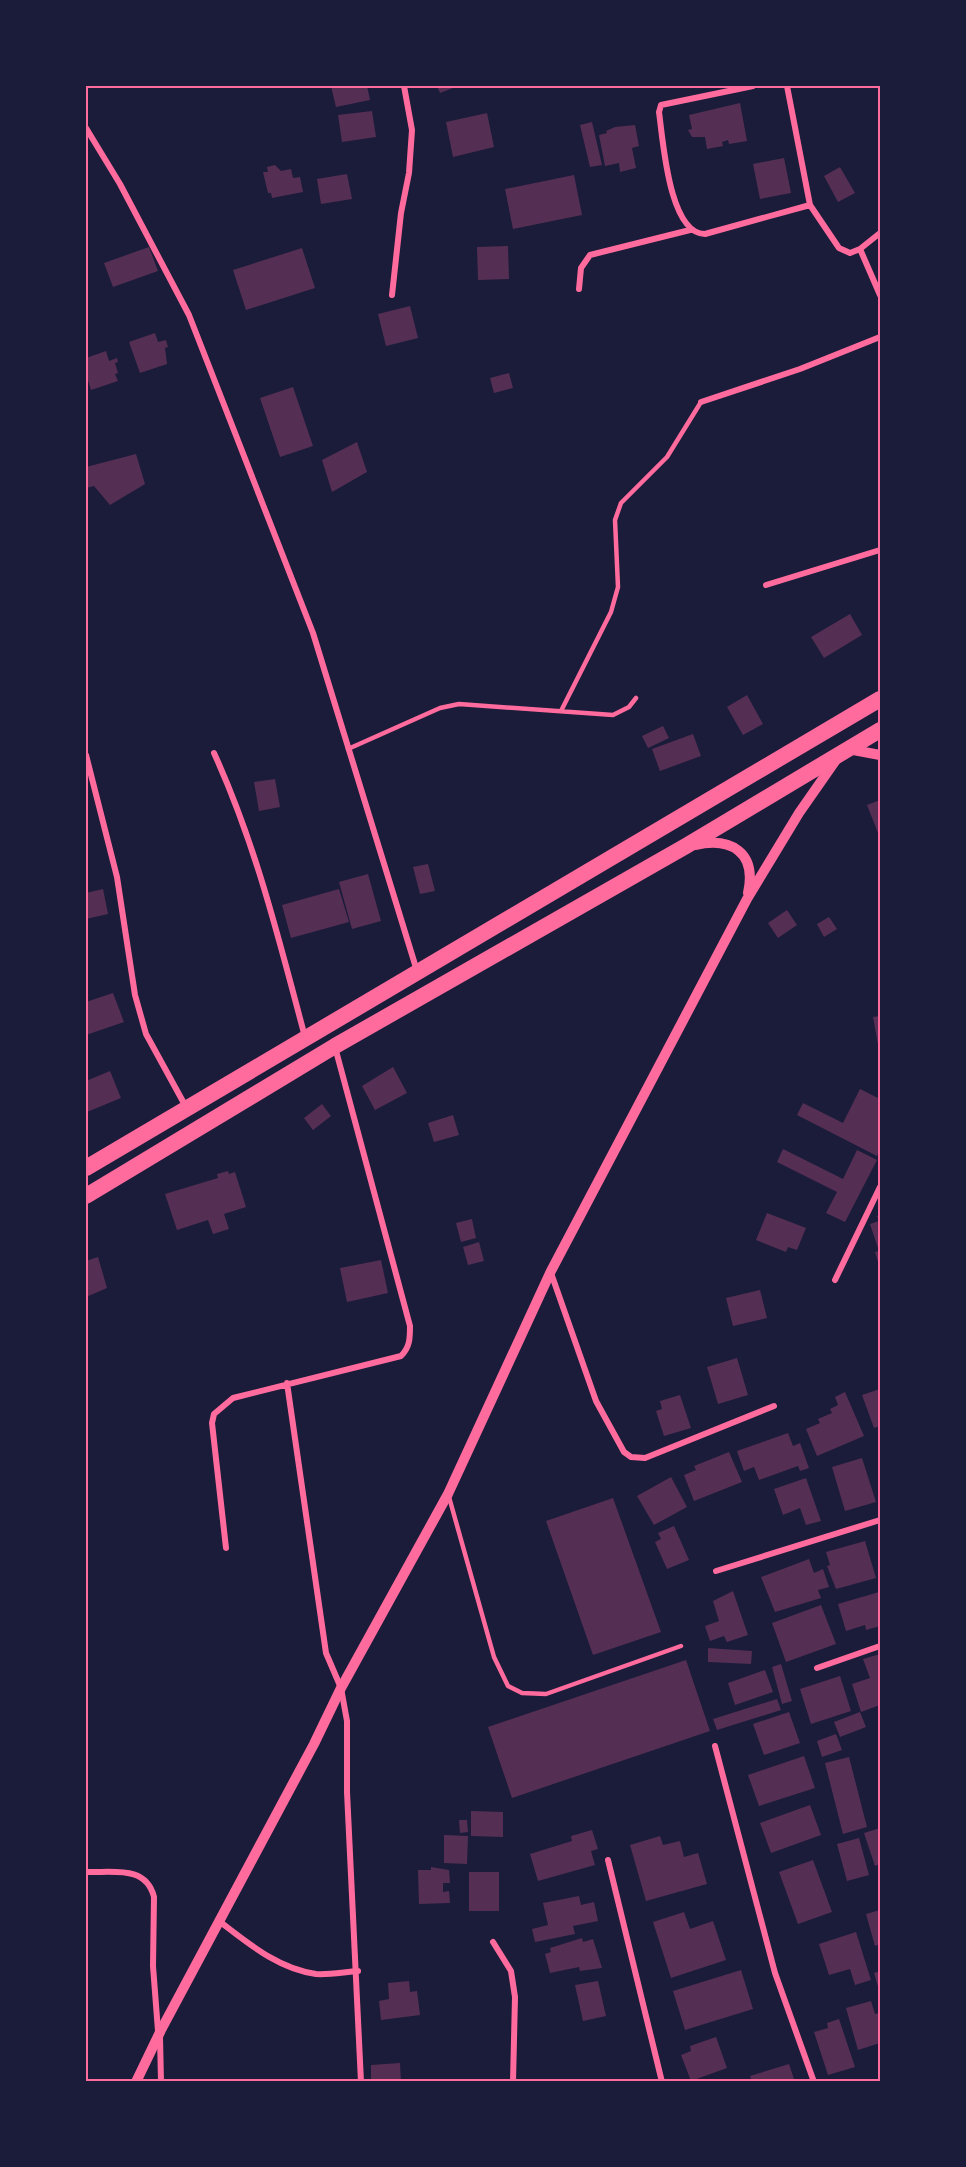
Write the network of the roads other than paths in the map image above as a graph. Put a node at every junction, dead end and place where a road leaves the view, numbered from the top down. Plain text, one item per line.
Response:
1 (404, 86) edge
2 (753, 86) edge
3 (787, 86) edge
4 (86, 128) edge
5 (810, 205) junction
6 (690, 230) junction
7 (880, 233) edge
8 (860, 249) junction
9 (579, 289) dead end
10 (392, 295) dead end
11 (880, 295) edge
12 (880, 337) edge
13 (701, 402) joint
14 (880, 550) edge
15 (766, 585) dead end
16 (636, 698) dead end
17 (880, 699) edge
18 (561, 711) junction
19 (880, 730) edge
20 (348, 749) junction
21 (844, 752) junction
22 (214, 753) dead end
23 (86, 755) edge
24 (880, 755) edge
25 (686, 846) junction
26 (747, 899) junction
27 (417, 971) junction
28 (305, 1037) junction
29 (335, 1046) junction
30 (186, 1107) junction
31 (86, 1168) edge
32 (880, 1187) edge
33 (86, 1196) edge
34 (551, 1271) junction
35 (835, 1280) dead end
36 (286, 1383) junction
37 (774, 1406) dead end
38 (448, 1494) junction
39 (880, 1520) edge
40 (226, 1548) dead end
41 (716, 1571) dead end
42 (681, 1646) dead end
43 (880, 1646) edge
44 (817, 1668) dead end
45 (341, 1688) junction
46 (715, 1746) dead end
47 (608, 1860) dead end
48 (86, 1872) edge
49 (219, 1921) junction
50 (493, 1942) dead end
51 (358, 1971) junction
52 (160, 2033) junction
53 (136, 2082) edge
54 (160, 2082) edge
55 (361, 2082) edge
56 (513, 2082) edge
57 (662, 2082) edge
58 (814, 2082) edge

1 - 10 street
2 - 6 street
3 - 5 street
4 - 20 street
5 - 6 street
5 - 8 street
6 - 9 street
7 - 8 street
8 - 11 street
12 - 13 street
13 - 18 lane
14 - 15 street
16 - 18 lane
17 - 27 highway
18 - 20 lane
19 - 21 highway
20 - 27 street
21 - 24 street
21 - 25 highway
21 - 26 street
22 - 28 street
23 - 30 street
25 - 26 street
25 - 29 highway
26 - 34 street
27 - 28 highway
28 - 30 highway
29 - 33 highway
29 - 36 street
30 - 31 highway
32 - 35 street
34 - 37 street
34 - 38 street
36 - 40 street
36 - 45 street
38 - 42 lane
38 - 45 street
39 - 41 street
43 - 44 street
45 - 49 street
45 - 51 street
46 - 58 street
47 - 57 street
48 - 52 street
49 - 51 street
49 - 52 street
50 - 56 street
51 - 55 street
52 - 53 street
52 - 54 street

